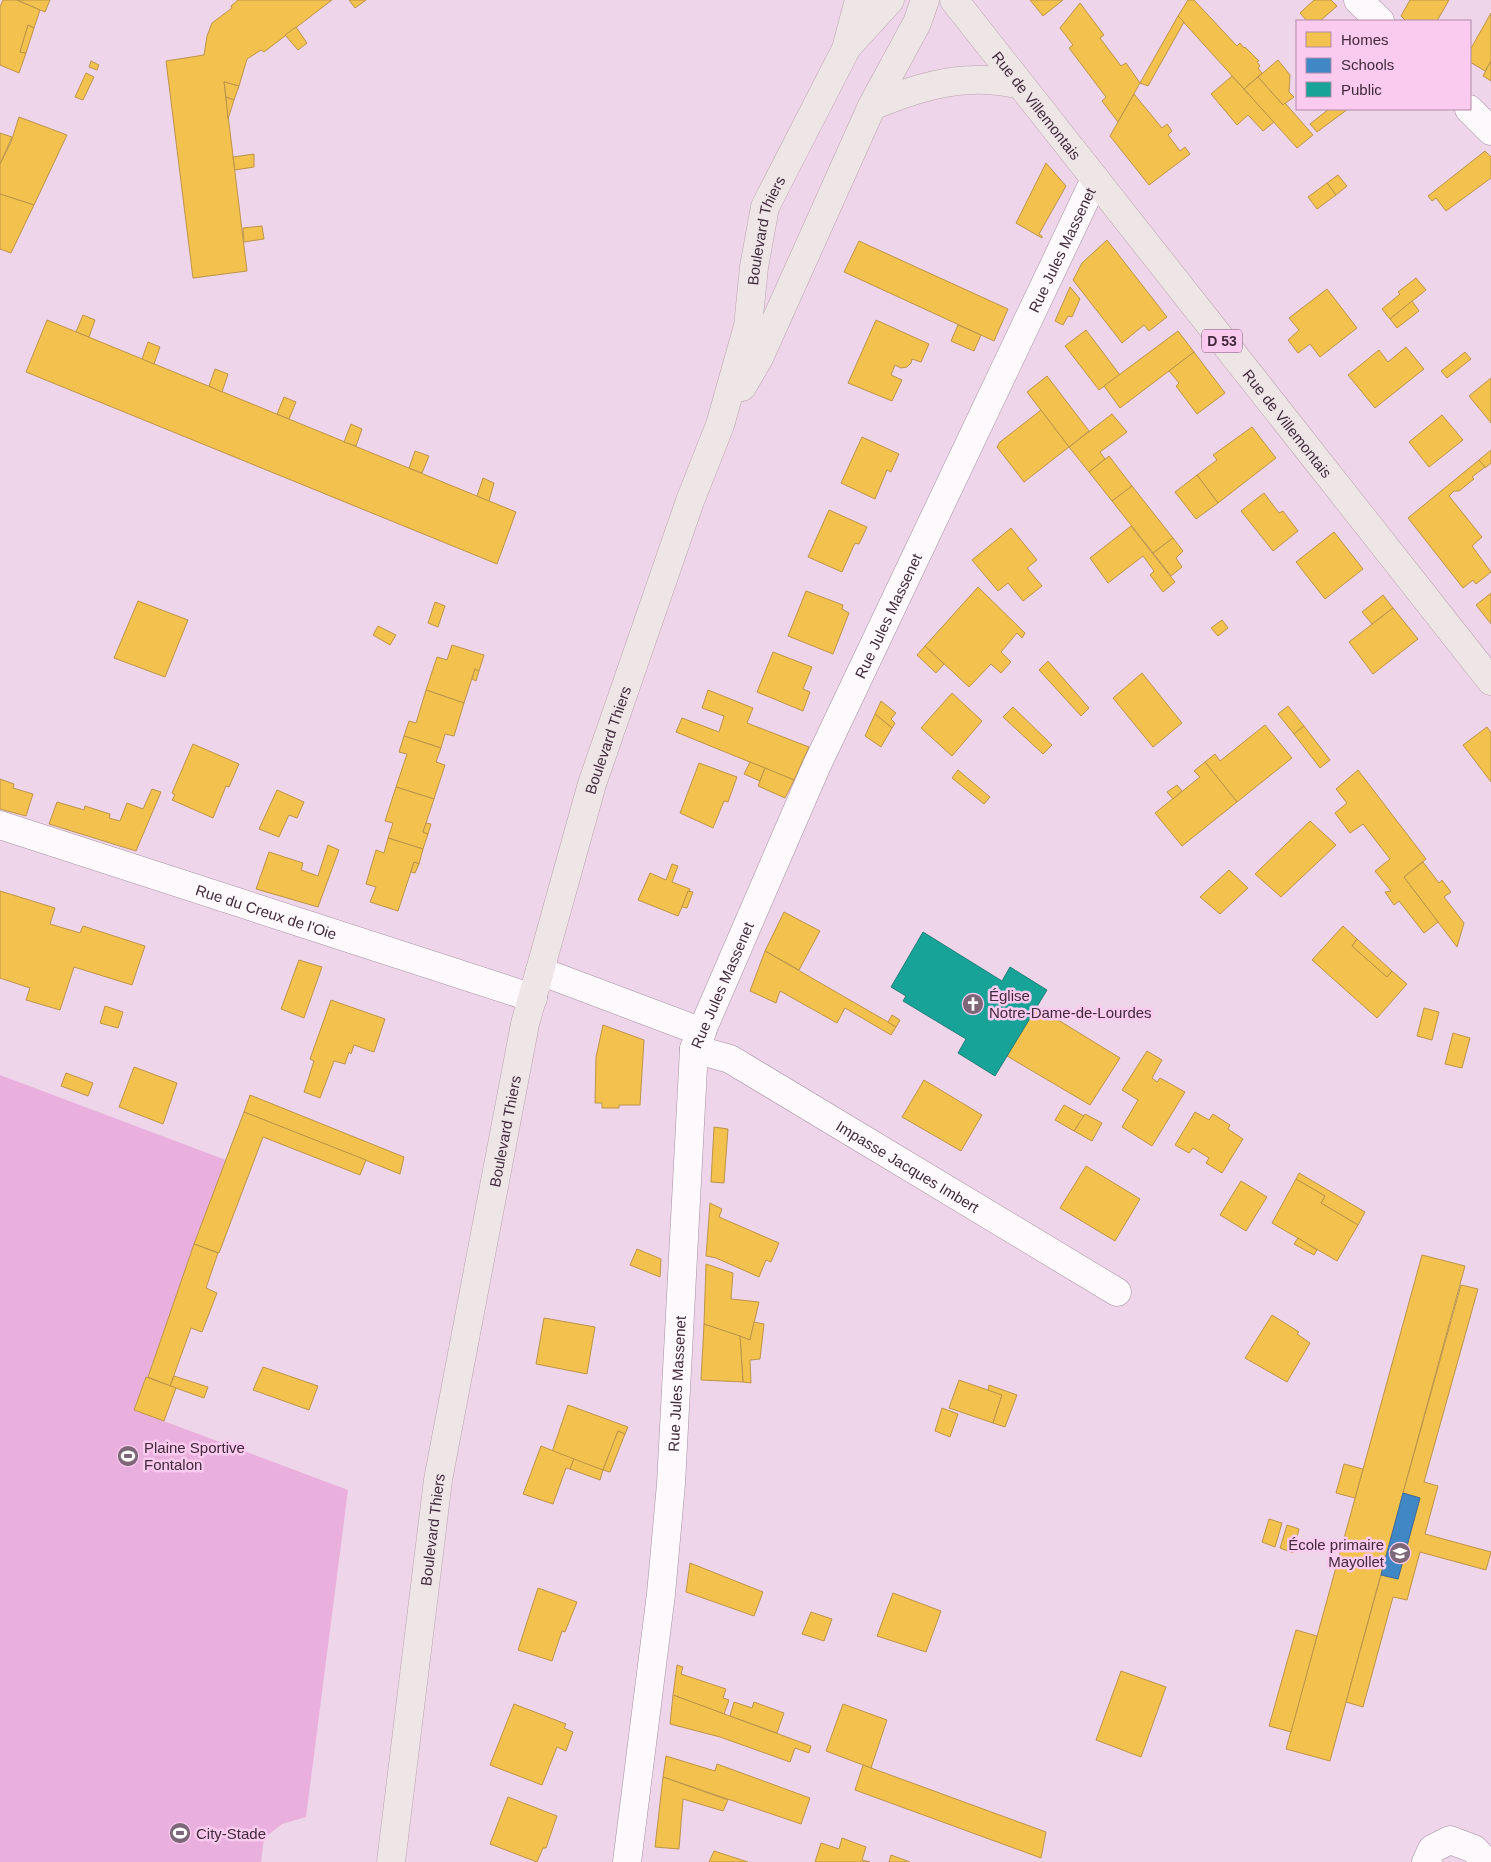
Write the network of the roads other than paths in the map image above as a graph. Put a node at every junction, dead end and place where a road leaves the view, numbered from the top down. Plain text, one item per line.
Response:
1 (859, 0) edge
2 (890, 0) edge
3 (925, 0) edge
4 (954, 0) edge
5 (1358, 0) edge
6 (1379, 20) edge
7 (846, 49) junction
8 (1019, 84) junction
9 (872, 106) junction
10 (1470, 110) edge
11 (1491, 131) edge
12 (1094, 180) junction
13 (720, 425) junction
14 (1491, 681) edge
15 (0, 825) edge
16 (540, 971) junction
17 (533, 998) junction
18 (698, 1040) junction
19 (1117, 1292) dead end
20 (391, 1862) edge
21 (627, 1862) edge
22 (1426, 1862) edge
23 (1486, 1862) edge

1 - 7 main road, Boulevard Thiers
2 - 7 main road, Boulevard Thiers
3 - 9 main road, Boulevard Thiers
4 - 8 main road, Rue de Villemontais / D 53
5 - 6 street
7 - 13 main road, Boulevard Thiers
8 - 9 main road
8 - 12 main road, Rue de Villemontais / D 53
9 - 13 main road, Boulevard Thiers
10 - 11 street
12 - 14 main road, Rue de Villemontais / D 53
12 - 18 street, Rue Jules Massenet
13 - 16 main road, Boulevard Thiers
15 - 17 street, Rue du Creux de l'Oie
16 - 17 main road, Boulevard Thiers
16 - 18 street, Impasse Jacques Imbert
17 - 20 main road, Boulevard Thiers
18 - 19 street, Impasse Jacques Imbert
18 - 21 street, Rue Jules Massenet
22 - 23 street

